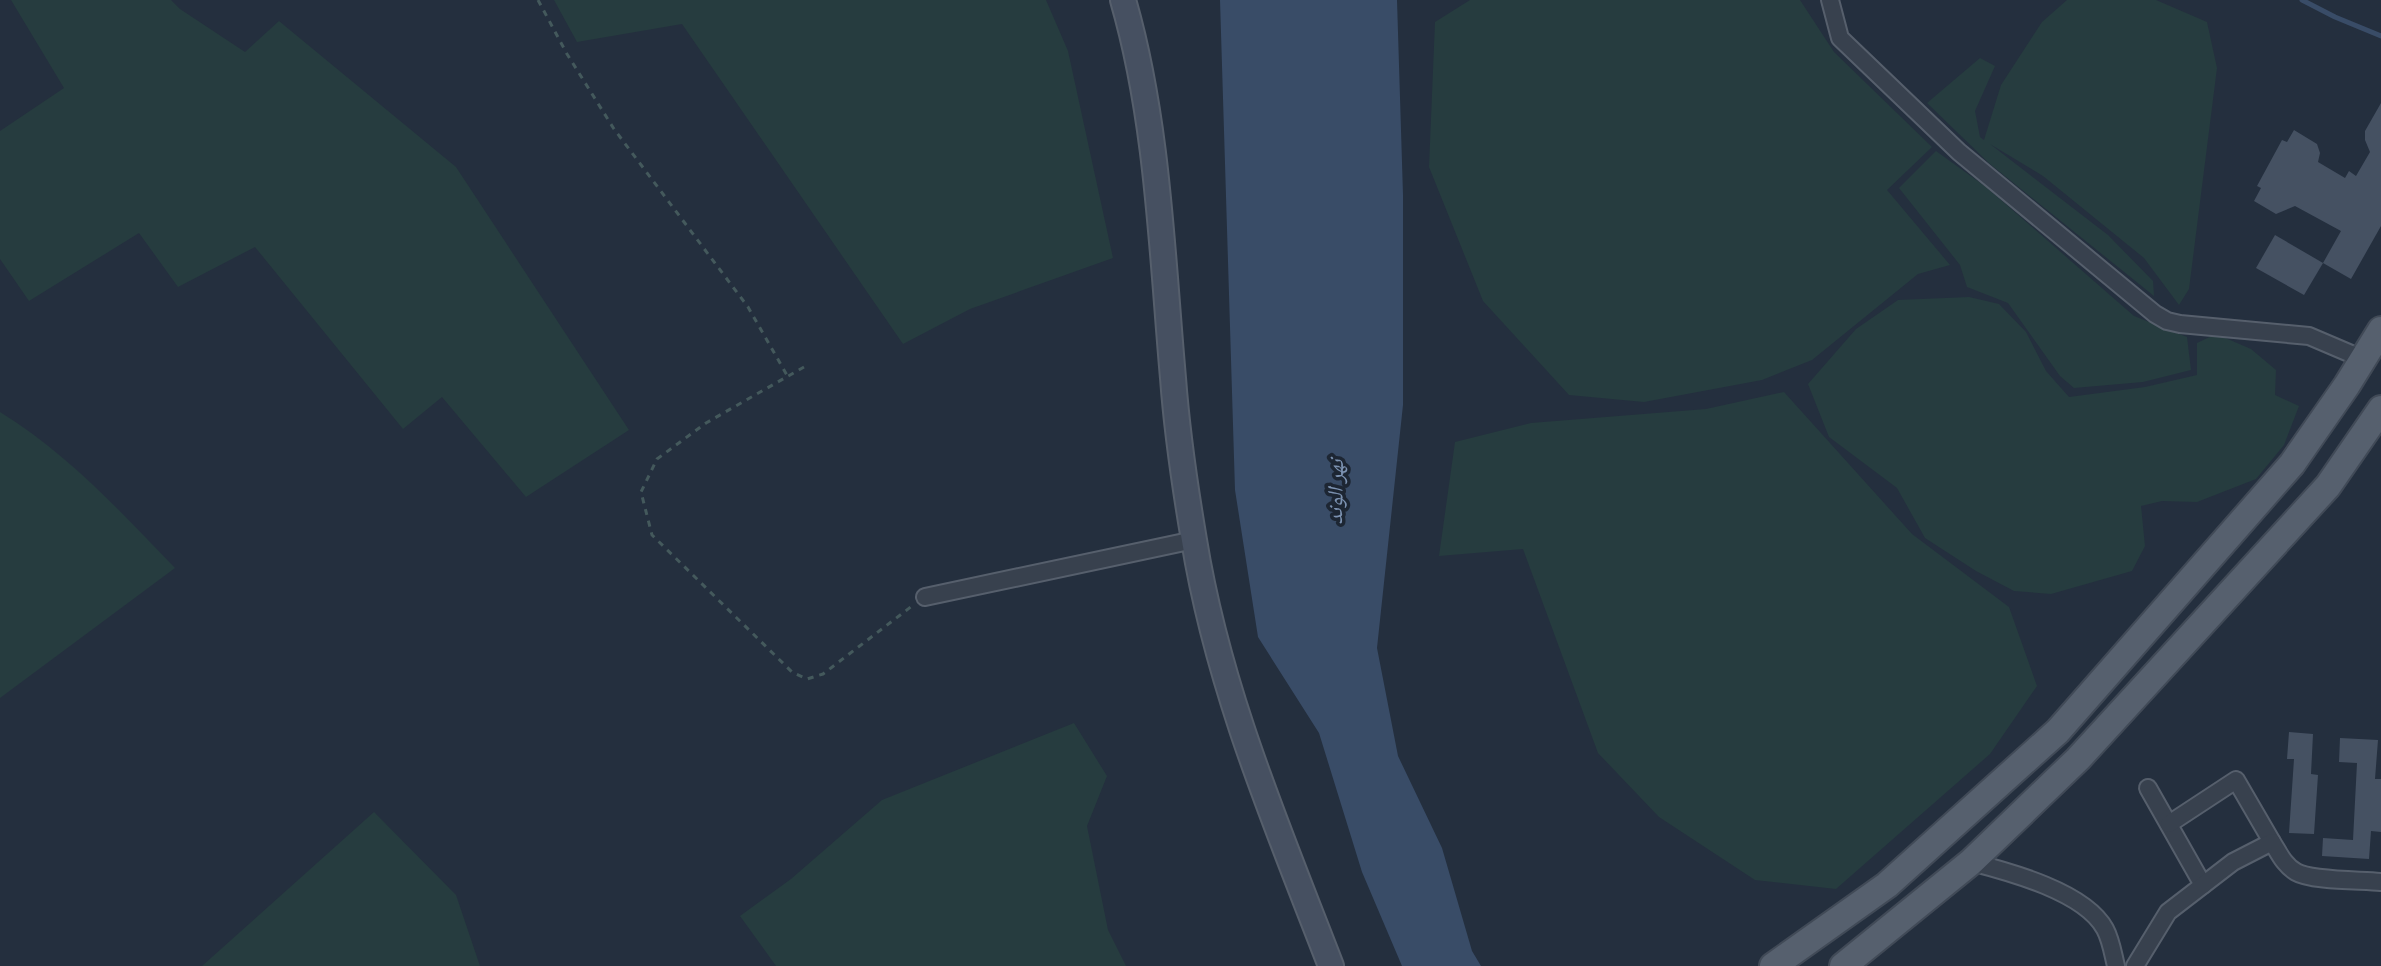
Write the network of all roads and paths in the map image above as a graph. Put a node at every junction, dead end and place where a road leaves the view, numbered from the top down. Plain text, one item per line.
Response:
1 (538, 0) edge
2 (1123, 0) edge
3 (1830, 0) edge
4 (2381, 330) edge
5 (2363, 359) junction
6 (804, 367) dead end
7 (788, 377) junction
8 (2381, 409) edge
9 (2303, 449) junction
10 (2334, 476) junction
11 (1194, 540) junction
12 (925, 597) joint
13 (2148, 788) dead end
14 (2169, 824) junction
15 (2272, 842) junction
16 (1971, 862) junction
17 (2381, 882) edge
18 (2203, 885) junction
19 (1331, 966) edge
20 (1773, 966) edge
21 (1843, 966) edge
22 (2116, 966) edge
23 (2135, 966) edge

1 - 7 path
2 - 11 street
3 - 5 street
4 - 5 main road
5 - 9 main road
6 - 7 path
7 - 12 path
8 - 10 main road
9 - 10 main road
9 - 20 main road
10 - 16 main road
11 - 12 street
11 - 19 street
13 - 14 street
14 - 15 street
14 - 18 street
15 - 17 street
15 - 18 street
16 - 21 main road
16 - 22 street
18 - 23 street

